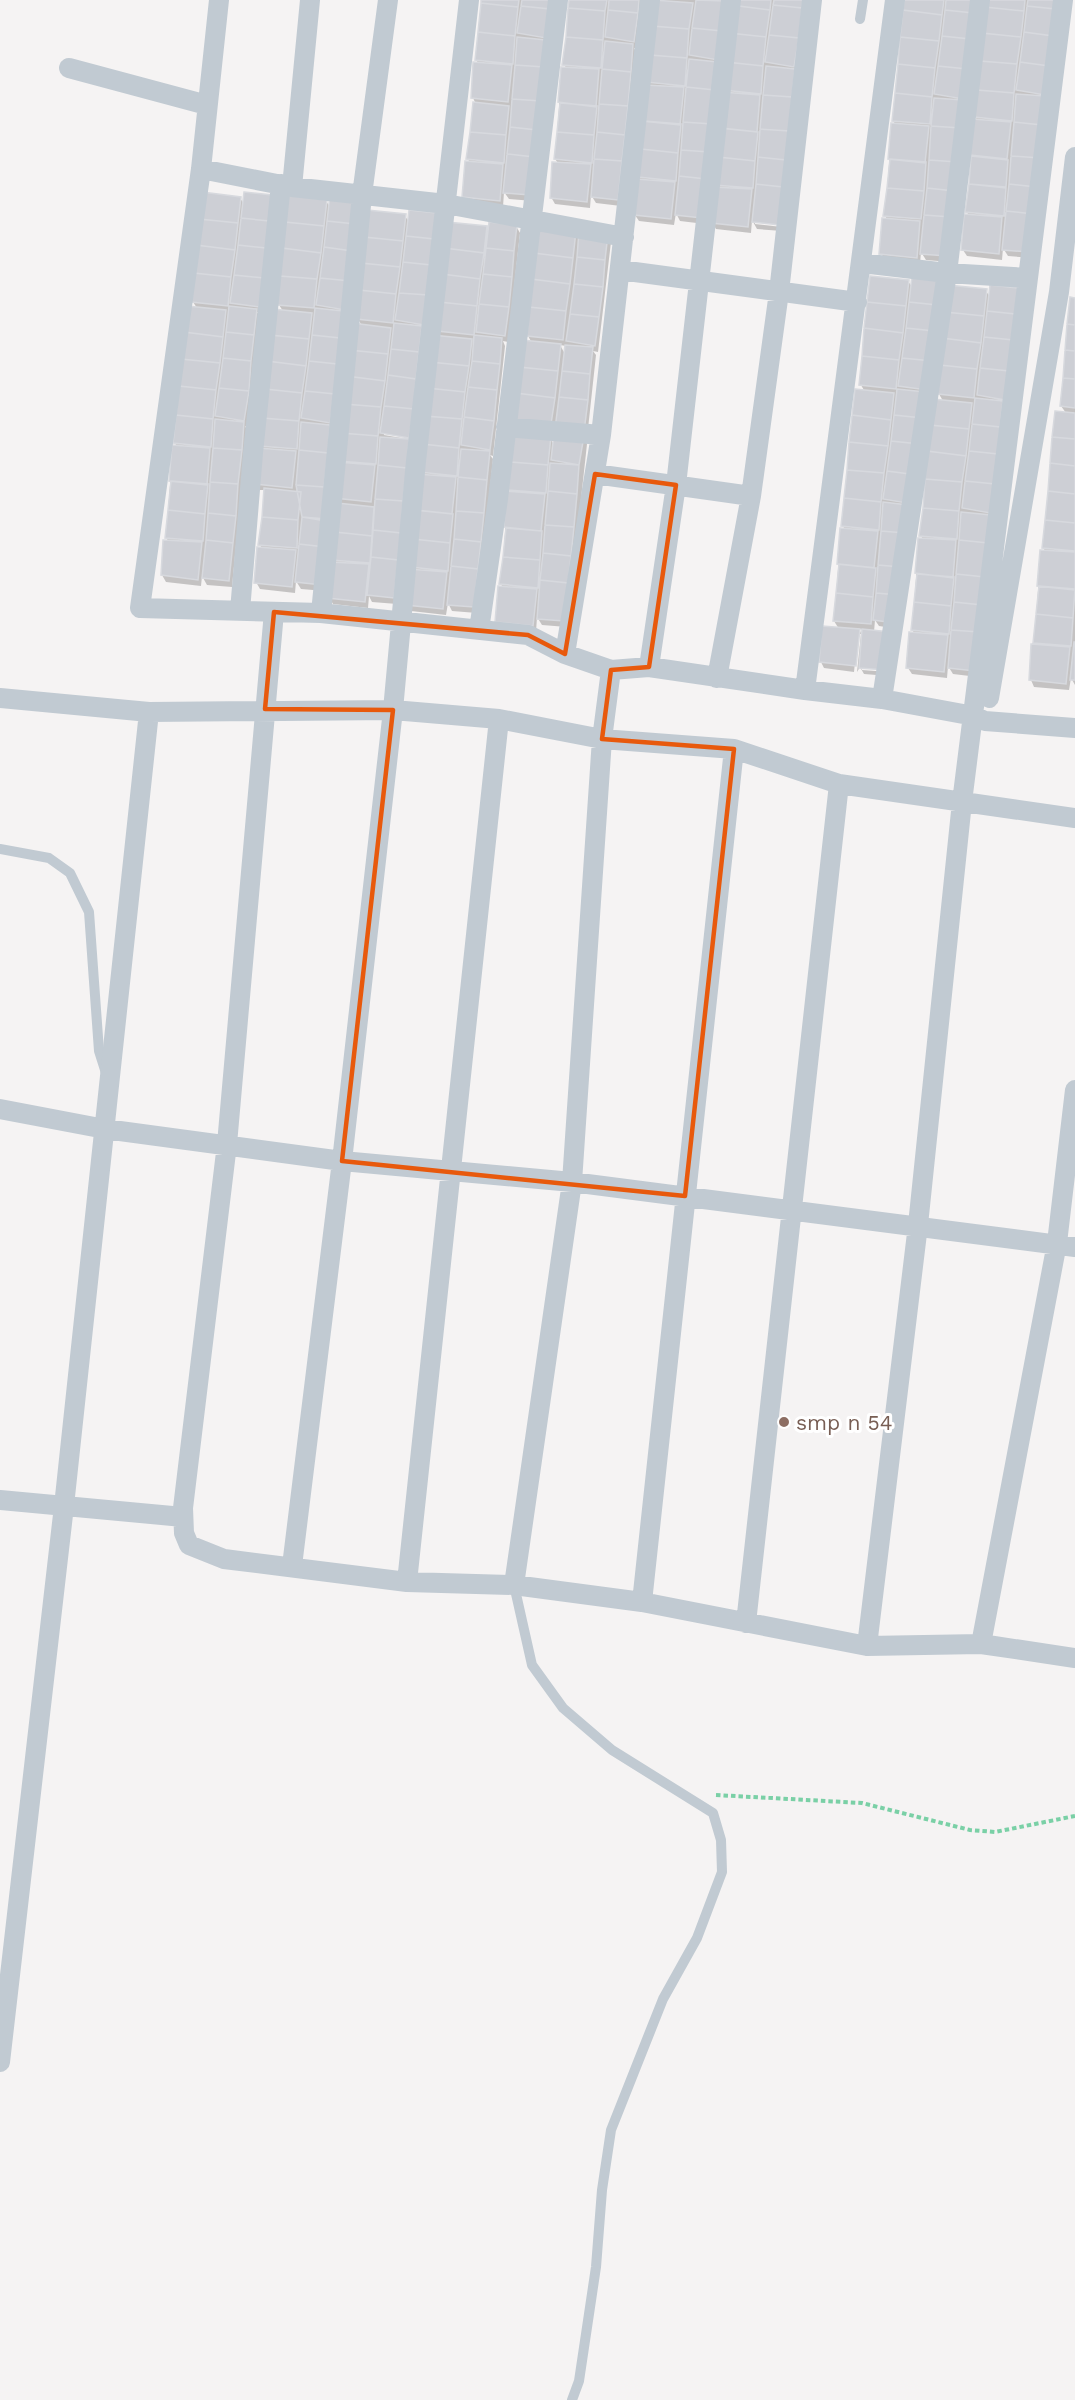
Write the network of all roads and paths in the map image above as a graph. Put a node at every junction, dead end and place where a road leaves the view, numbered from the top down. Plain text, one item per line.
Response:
1 (219, 0) edge
2 (310, 0) edge
3 (388, 0) edge
4 (469, 0) edge
5 (558, 0) edge
6 (650, 0) edge
7 (731, 0) edge
8 (812, 0) edge
9 (863, 0) edge
10 (895, 0) edge
11 (980, 0) edge
12 (1063, 0) edge
13 (860, 20) dead end
14 (69, 68) dead end
15 (207, 105) junction
16 (1075, 157) edge
17 (201, 170) junction
18 (287, 186) junction
19 (362, 195) junction
20 (446, 204) junction
21 (532, 220) junction
22 (624, 237) junction
23 (862, 263) junction
24 (620, 270) junction
25 (947, 273) junction
26 (1028, 278) junction
27 (701, 279) junction
28 (779, 292) junction
29 (1067, 292) edge
30 (857, 302) junction
31 (506, 427) junction
32 (601, 435) junction
33 (595, 474) junction
34 (676, 484) junction
35 (751, 496) junction
36 (240, 612) junction
37 (274, 612) junction
38 (321, 614) junction
39 (399, 621) junction
40 (479, 630) junction
41 (565, 654) junction
42 (649, 667) junction
43 (611, 669) junction
44 (717, 678) junction
45 (805, 690) junction
46 (0, 698) edge
47 (882, 699) junction
48 (265, 709) junction
49 (393, 710) junction
50 (148, 712) junction
51 (499, 719) junction
52 (979, 719) junction
53 (1075, 728) edge
54 (602, 739) junction
55 (734, 749) junction
56 (839, 783) junction
57 (962, 802) junction
58 (1075, 818) edge
59 (0, 849) edge
60 (110, 1088) junction
61 (1075, 1090) edge
62 (0, 1109) edge
63 (105, 1130) junction
64 (227, 1144) junction
65 (342, 1161) junction
66 (452, 1169) junction
67 (572, 1182) junction
68 (685, 1196) junction
69 (793, 1209) junction
70 (918, 1225) junction
71 (1066, 1245) edge
72 (0, 1500) edge
73 (64, 1506) junction
74 (183, 1517) junction
75 (292, 1566) junction
76 (407, 1582) junction
77 (514, 1585) junction
78 (642, 1602) junction
79 (746, 1623) junction
80 (981, 1644) junction
81 (867, 1646) junction
82 (1075, 1658) edge
83 (685, 1794) junction
84 (1075, 1816) edge
85 (0, 2062) edge
86 (572, 2400) edge

1 - 15 street
2 - 18 street
3 - 19 street
4 - 20 street
5 - 21 street
6 - 22 street
7 - 27 street
8 - 28 street
9 - 13 lane
10 - 23 street
11 - 25 street
12 - 26 street
14 - 15 street
15 - 17 street
16 - 29 street
17 - 18 street
17 - 36 street
18 - 19 street
18 - 36 street
19 - 20 street
19 - 38 street
20 - 21 street
20 - 39 street
21 - 22 street
21 - 31 street
22 - 24 street
23 - 25 street
23 - 30 street
24 - 27 street
24 - 32 street
25 - 26 street
25 - 47 street
26 - 52 street
27 - 28 street
27 - 34 street
28 - 30 street
28 - 35 street
29 - 52 street
30 - 45 street
31 - 32 street
31 - 40 street
32 - 33 street
33 - 34 street
33 - 41 street
34 - 35 street
34 - 42 street
35 - 44 street
36 - 37 street
37 - 38 street
37 - 48 street
38 - 39 street
39 - 40 street
39 - 49 street
40 - 41 street
41 - 43 street
42 - 43 street
42 - 44 street
43 - 54 street
44 - 45 street
45 - 47 street
46 - 50 street
47 - 52 street
48 - 49 street
48 - 50 street
48 - 64 street
49 - 51 street
49 - 65 street
50 - 60 street
51 - 54 street
51 - 66 street
52 - 53 street
52 - 57 street
54 - 55 street
54 - 67 street
55 - 56 street
55 - 68 street
56 - 57 street
56 - 69 street
57 - 58 street
57 - 70 street
59 - 60 lane
60 - 63 street
61 - 71 street
62 - 63 street
63 - 64 street
63 - 73 street
64 - 65 street
64 - 74 street
65 - 66 street
65 - 75 street
66 - 67 street
66 - 76 street
67 - 68 street
67 - 77 street
68 - 69 street
68 - 78 street
69 - 70 street
69 - 79 street
70 - 71 street
70 - 81 street
71 - 80 street
72 - 73 street
73 - 74 street
73 - 85 street
74 - 75 street
75 - 76 street
76 - 77 street
77 - 78 street
77 - 83 lane
78 - 79 street
79 - 81 street
80 - 81 street
80 - 82 street
83 - 84 path
83 - 86 lane

